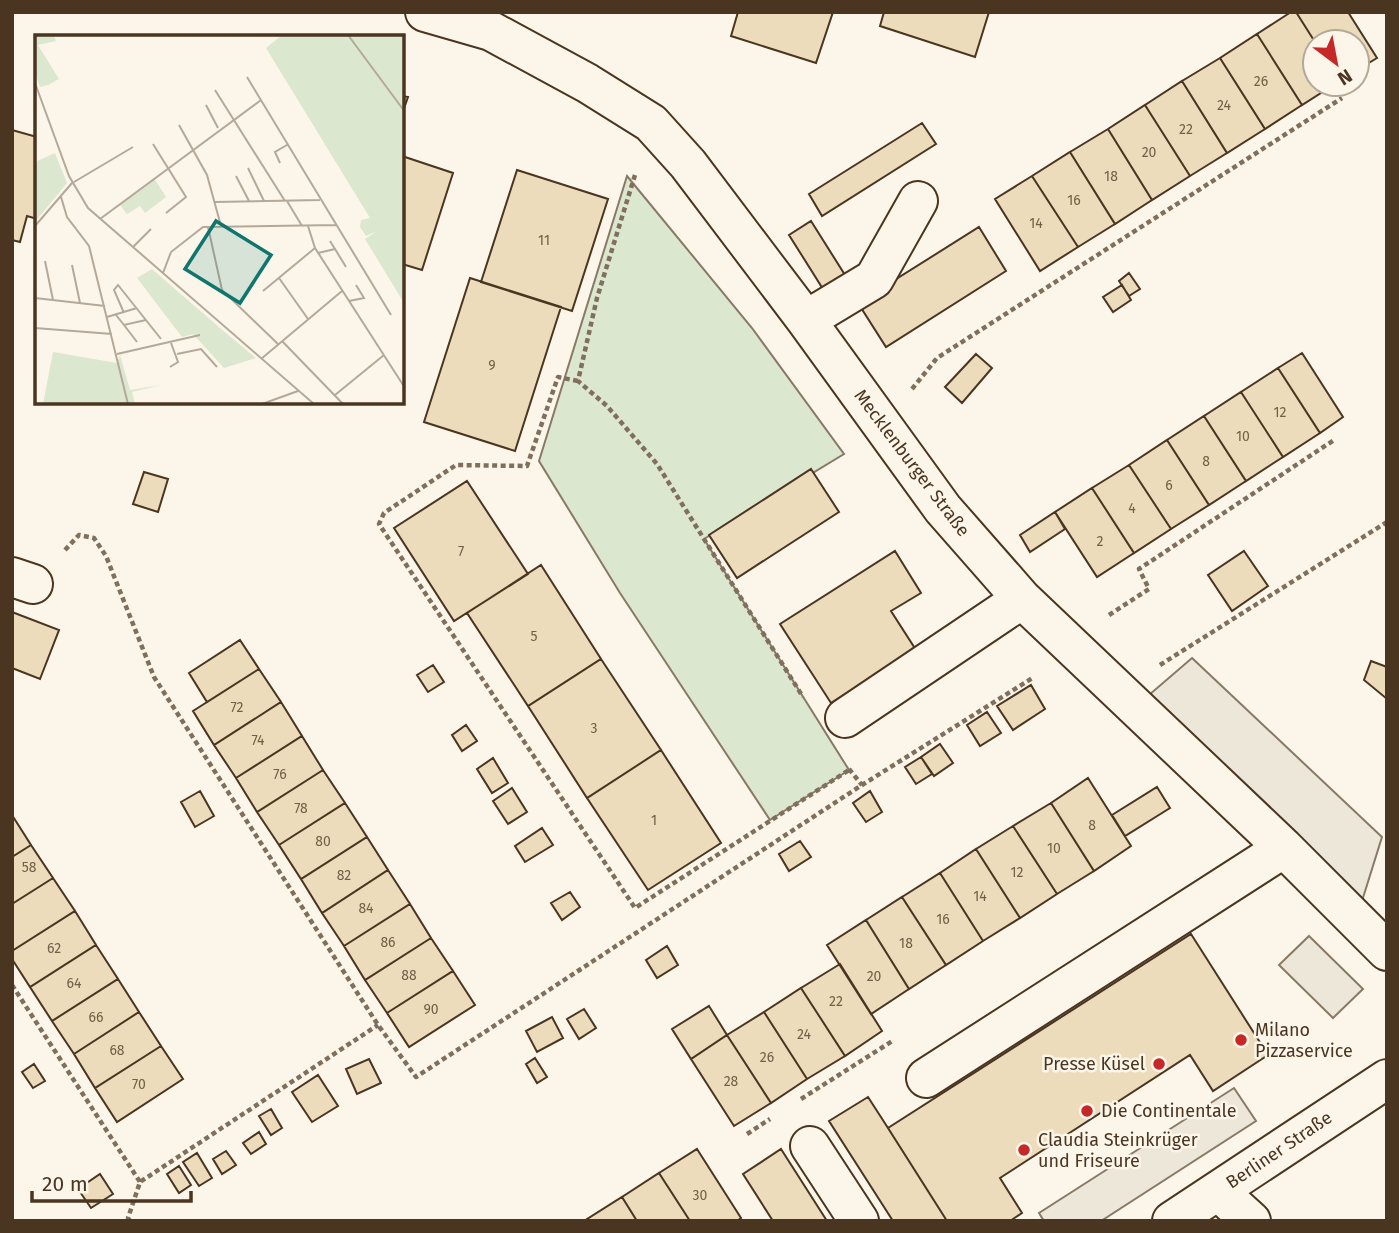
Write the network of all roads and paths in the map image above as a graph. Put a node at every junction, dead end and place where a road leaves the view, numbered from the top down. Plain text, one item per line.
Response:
1 (425, 12) edge
2 (1342, 98) dead end
3 (651, 122) junction
4 (918, 201) dead end
5 (806, 320) junction
6 (578, 381) junction
7 (884, 426) junction
8 (1334, 440) dead end
9 (1387, 522) edge
10 (23, 580) edge
11 (1022, 599) junction
12 (1106, 616) dead end
13 (1076, 651) junction
14 (1119, 691) junction
15 (806, 701) dead end
16 (845, 718) dead end
17 (842, 758) dead end
18 (849, 770) junction
19 (862, 785) junction
20 (1284, 848) junction
21 (1387, 951) edge
22 (12, 985) edge
23 (378, 1025) junction
24 (926, 1078) dead end
25 (1387, 1079) edge
26 (810, 1146) dead end
27 (140, 1182) junction
28 (1218, 1191) junction
29 (130, 1221) edge
30 (859, 1221) edge
31 (1172, 1221) edge
32 (1251, 1221) edge

1 - 3 street, Mecklenburger Straße
2 - 7 path
3 - 5 street, Mecklenburger Straße
3 - 6 path
4 - 5 street
5 - 7 street, Mecklenburger Straße
6 - 15 path
6 - 18 path
7 - 11 street, Mecklenburger Straße
8 - 12 path
9 - 14 path
10 - 23 path
11 - 13 street, Mecklenburger Straße
11 - 16 street
13 - 14 street, Mecklenburger Straße
13 - 19 path
14 - 20 street, Mecklenburger Straße
17 - 18 path
18 - 19 path
19 - 23 path
20 - 21 street, Mecklenburger Straße
20 - 24 street
22 - 27 path
23 - 27 path
25 - 28 street, Berliner Straße
26 - 30 street
27 - 29 path
28 - 31 street, Berliner Straße
28 - 32 street

